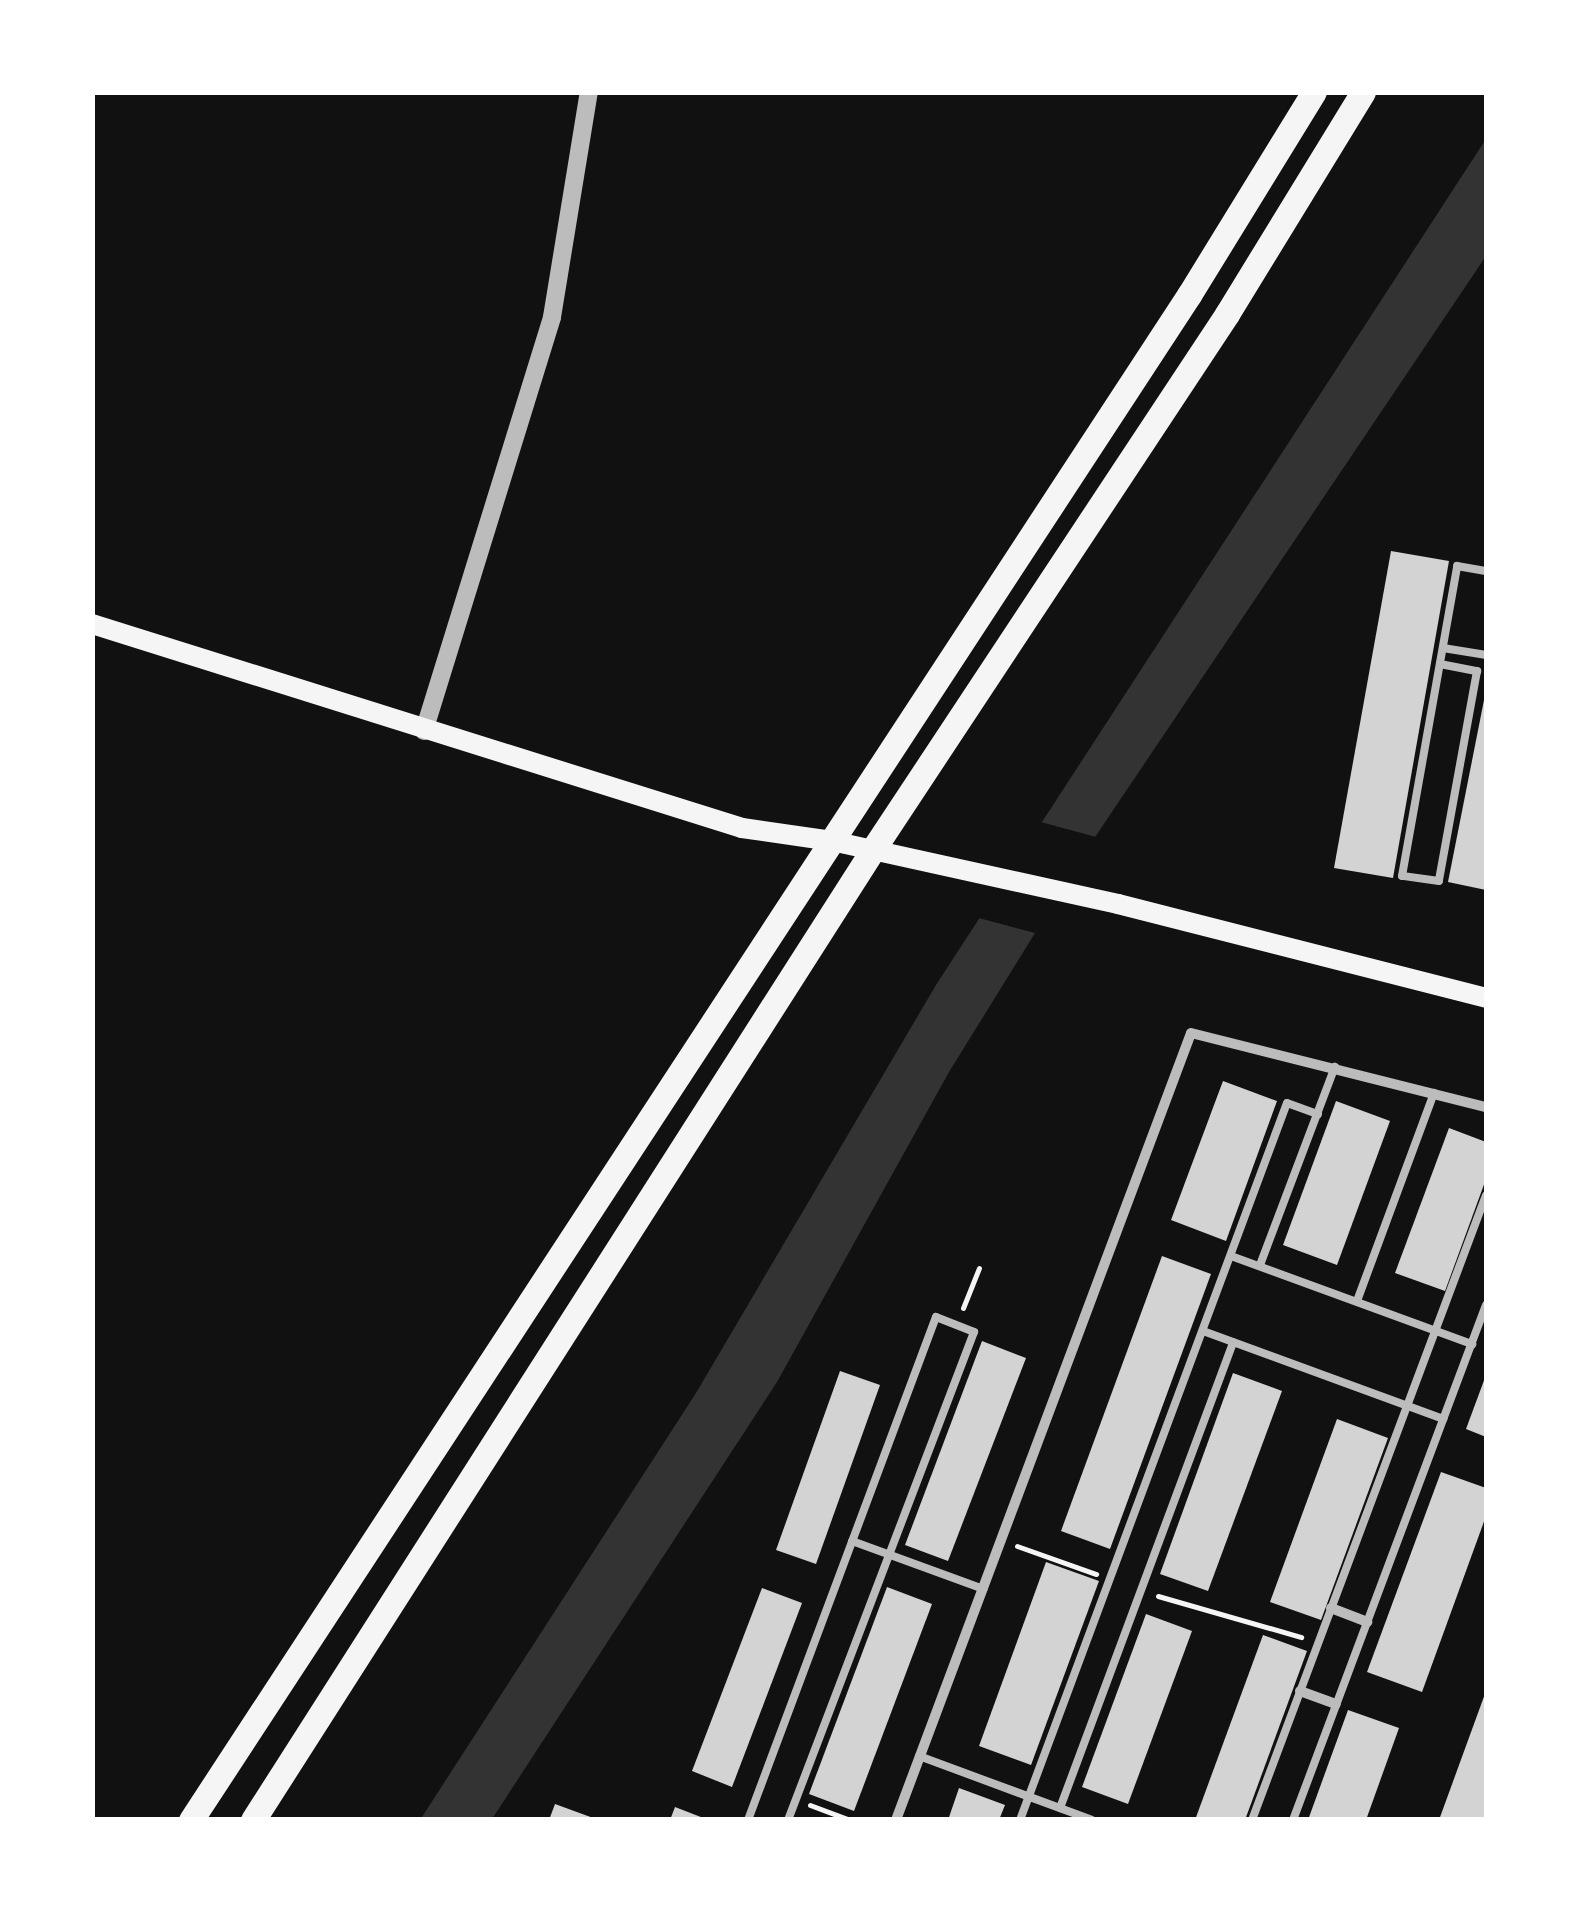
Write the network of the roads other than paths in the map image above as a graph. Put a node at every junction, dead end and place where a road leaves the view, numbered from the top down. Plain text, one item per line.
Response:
1 (590, 92) edge
2 (1314, 92) edge
3 (1363, 92) edge
4 (1486, 571) edge
5 (92, 624) edge
6 (1443, 648) junction
7 (1486, 655) edge
8 (1440, 664) junction
9 (424, 731) junction
10 (832, 841) junction
11 (872, 851) junction
12 (1486, 998) edge
13 (1335, 1067) junction
14 (1434, 1093) junction
15 (1486, 1106) edge
16 (1318, 1114) junction
17 (1486, 1194) edge
18 (1230, 1256) junction
19 (1260, 1265) junction
20 (1357, 1301) junction
21 (1486, 1304) edge
22 (1202, 1330) junction
23 (1436, 1330) junction
24 (1233, 1342) junction
25 (1472, 1344) junction
26 (1407, 1406) junction
27 (1443, 1419) junction
28 (852, 1542) junction
29 (889, 1556) junction
30 (983, 1590) junction
31 (1331, 1608) junction
32 (1367, 1622) junction
33 (1300, 1691) junction
34 (1336, 1704) junction
35 (920, 1756) junction
36 (1029, 1796) junction
37 (1060, 1808) junction
38 (192, 1820) edge
39 (252, 1820) edge
40 (748, 1820) edge
41 (788, 1820) edge
42 (896, 1820) edge
43 (1020, 1820) edge
44 (1092, 1820) edge
45 (1252, 1820) edge
46 (1293, 1820) edge

1 - 9 street
2 - 10 main road
3 - 11 main road
4 - 6 lane
5 - 9 main road
6 - 7 lane
6 - 8 lane
8 - 8 lane
9 - 10 main road
10 - 11 main road
10 - 38 main road
11 - 12 main road
11 - 39 main road
13 - 14 street
13 - 16 lane
13 - 30 street
14 - 15 street
14 - 20 lane
16 - 18 lane
16 - 19 lane
17 - 23 lane
18 - 19 lane
18 - 22 lane
19 - 20 lane
20 - 23 lane
21 - 25 lane
22 - 24 lane
22 - 36 lane
23 - 25 lane
23 - 26 lane
24 - 26 lane
24 - 37 lane
25 - 27 lane
26 - 27 lane
26 - 31 lane
27 - 32 lane
28 - 29 lane
28 - 29 lane
28 - 40 lane
29 - 30 lane
29 - 41 lane
30 - 35 street
31 - 32 street
31 - 33 lane
32 - 34 lane
33 - 34 street
33 - 45 lane
34 - 46 lane
35 - 36 lane
35 - 42 street
36 - 37 lane
36 - 43 lane
37 - 44 lane

